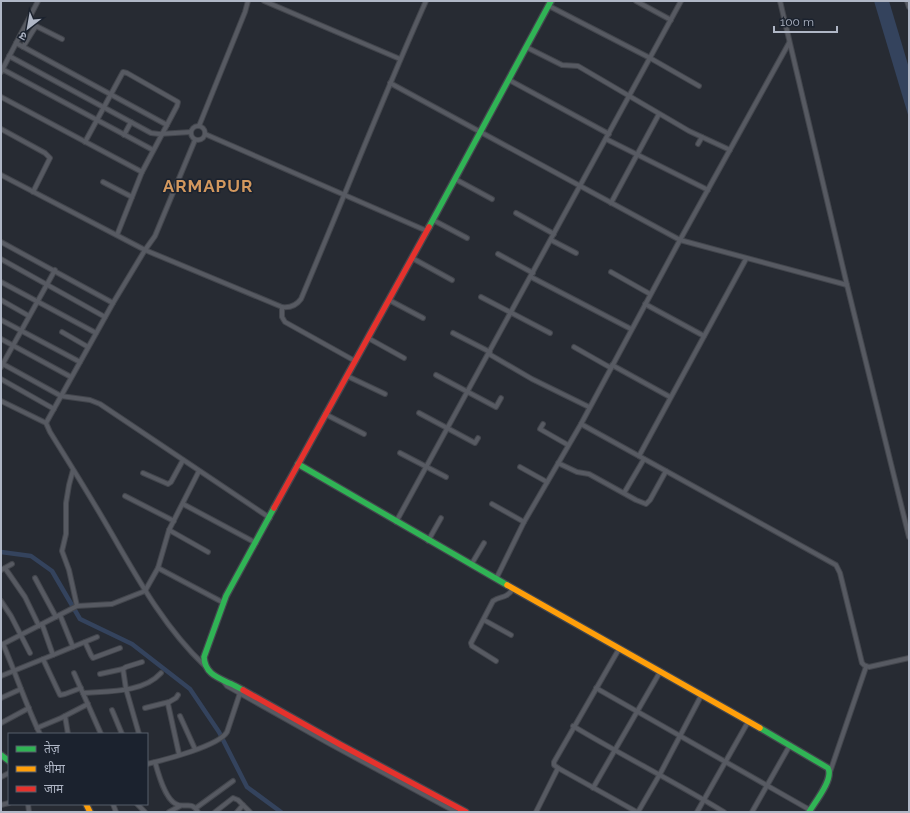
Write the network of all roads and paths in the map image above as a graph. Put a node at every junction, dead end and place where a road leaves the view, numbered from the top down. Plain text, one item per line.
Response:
1 (38, 1) edge
2 (248, 1) edge
3 (264, 1) edge
4 (426, 1) edge
5 (636, 1) edge
6 (681, 1) edge
7 (780, 1) edge
8 (907, 1) edge
9 (550, 3) edge
10 (909, 7) edge
11 (671, 20) junction
12 (62, 40) dead end
13 (16, 43) junction
14 (790, 43) junction
15 (23, 47) junction
16 (526, 47) junction
17 (9, 56) junction
18 (650, 58) junction
19 (400, 59) junction
20 (2, 71) edge
21 (509, 80) junction
22 (390, 83) junction
23 (699, 86) dead end
24 (111, 94) junction
25 (630, 96) junction
26 (1, 97) edge
27 (104, 108) junction
28 (659, 114) junction
29 (97, 120) junction
30 (131, 122) junction
31 (167, 125) junction
32 (199, 126) junction
33 (1, 129) edge
34 (191, 132) junction
35 (481, 132) junction
36 (162, 134) junction
37 (205, 134) junction
38 (609, 134) junction
39 (124, 135) junction
40 (702, 137) junction
41 (606, 139) junction
42 (195, 140) junction
43 (85, 142) junction
44 (698, 144) dead end
45 (153, 150) junction
46 (730, 150) junction
47 (637, 155) junction
48 (142, 172) junction
49 (1, 175) edge
50 (455, 179) junction
51 (103, 182) dead end
52 (580, 186) junction
53 (708, 190) junction
54 (33, 192) junction
55 (345, 195) junction
56 (132, 197) junction
57 (492, 199) dead end
58 (610, 203) junction
59 (516, 213) dead end
60 (433, 220) junction
61 (427, 231) junction
62 (554, 234) junction
63 (117, 236) junction
64 (467, 238) dead end
65 (551, 240) junction
66 (680, 240) junction
67 (1, 242) edge
68 (145, 250) junction
69 (576, 253) dead end
70 (498, 254) dead end
71 (412, 258) junction
72 (1, 259) edge
73 (746, 259) junction
74 (55, 270) junction
75 (611, 272) dead end
76 (533, 273) junction
77 (531, 277) junction
78 (452, 280) dead end
79 (1, 282) edge
80 (47, 285) junction
81 (847, 285) junction
82 (650, 294) junction
83 (482, 297) dead end
84 (1, 300) edge
85 (389, 300) junction
86 (37, 302) junction
87 (113, 303) junction
88 (645, 304) junction
89 (282, 307) junction
90 (512, 312) junction
91 (29, 316) junction
92 (105, 317) junction
93 (423, 318) dead end
94 (1, 320) edge
95 (631, 329) junction
96 (21, 331) junction
97 (62, 332) dead end
98 (96, 333) junction
99 (453, 333) dead end
100 (550, 333) dead end
101 (704, 336) junction
102 (368, 338) junction
103 (1, 339) edge
104 (13, 345) junction
105 (88, 347) junction
106 (574, 347) dead end
107 (489, 353) junction
108 (404, 358) dead end
109 (356, 361) junction
110 (80, 362) junction
111 (2, 364) edge
112 (612, 366) junction
113 (436, 375) dead end
114 (347, 376) junction
115 (71, 377) junction
116 (1, 379) edge
117 (468, 392) junction
118 (384, 394) dead end
119 (61, 396) junction
120 (670, 397) junction
121 (501, 398) dead end
122 (1, 400) edge
123 (590, 407) junction
124 (54, 409) junction
125 (419, 413) dead end
126 (325, 414) junction
127 (46, 423) junction
128 (543, 424) dead end
129 (581, 424) junction
130 (447, 429) junction
131 (364, 434) dead end
132 (478, 438) dead end
133 (568, 445) junction
134 (400, 453) dead end
135 (638, 456) junction
136 (644, 459) junction
137 (183, 460) junction
138 (558, 463) junction
139 (298, 464) junction
140 (426, 467) junction
141 (520, 467) dead end
142 (73, 470) junction
143 (199, 471) junction
144 (666, 471) junction
145 (144, 473) dead end
146 (446, 477) dead end
147 (547, 482) junction
148 (624, 494) junction
149 (125, 496) dead end
150 (183, 504) junction
151 (492, 504) dead end
152 (270, 518) junction
153 (441, 518) dead end
154 (174, 521) junction
155 (396, 522) junction
156 (524, 522) junction
157 (169, 530) junction
158 (909, 538) edge
159 (428, 541) junction
160 (484, 542) dead end
161 (256, 543) junction
162 (208, 552) dead end
163 (12, 564) dead end
164 (471, 565) junction
165 (158, 568) junction
166 (3, 569) edge
167 (35, 578) dead end
168 (496, 579) junction
169 (513, 589) junction
170 (145, 591) junction
171 (1, 601) edge
172 (224, 603) junction
173 (76, 607) junction
174 (58, 616) junction
175 (484, 620) junction
176 (40, 625) junction
177 (21, 635) junction
178 (511, 635) dead end
179 (97, 637) dead end
180 (85, 642) junction
181 (2, 645) edge
182 (73, 647) junction
183 (120, 648) dead end
184 (619, 649) junction
185 (30, 653) dead end
186 (53, 654) junction
187 (909, 658) edge
188 (43, 659) junction
189 (496, 661) dead end
190 (142, 662) dead end
191 (204, 665) junction
192 (866, 667) junction
193 (124, 669) junction
194 (15, 671) junction
195 (660, 672) junction
196 (74, 673) dead end
197 (161, 673) dead end
198 (100, 674) dead end
199 (1, 676) edge
200 (223, 681) junction
201 (81, 688) junction
202 (596, 688) junction
203 (21, 689) junction
204 (126, 689) junction
205 (83, 693) junction
206 (240, 693) junction
207 (178, 695) dead end
208 (701, 696) junction
209 (1, 698) edge
210 (168, 702) junction
211 (88, 704) junction
212 (29, 708) junction
213 (145, 708) dead end
214 (112, 710) dead end
215 (637, 712) junction
216 (65, 716) junction
217 (180, 716) dead end
218 (748, 722) junction
219 (1, 723) edge
220 (573, 726) junction
221 (37, 728) junction
222 (40, 733) edge
223 (68, 733) edge
224 (102, 733) edge
225 (122, 733) edge
226 (139, 733) edge
227 (681, 736) junction
228 (790, 745) junction
229 (195, 749) junction
230 (614, 751) junction
231 (179, 754) junction
232 (155, 762) junction
233 (725, 762) junction
234 (148, 763) edge
235 (558, 768) junction
236 (830, 772) junction
237 (660, 774) junction
238 (233, 781) dead end
239 (768, 785) junction
240 (593, 788) junction
241 (704, 800) junction
242 (244, 805) junction
243 (180, 806) junction
244 (197, 810) edge
245 (809, 811) edge
246 (169, 812) edge
247 (215, 812) edge
248 (237, 812) edge
249 (250, 812) edge
250 (454, 812) edge
251 (466, 812) edge
252 (536, 812) edge
253 (638, 812) edge
254 (696, 812) edge
255 (724, 812) edge
256 (752, 812) edge

1 - 13 street
2 - 32 street
3 - 19 street
4 - 19 street
5 - 11 street
6 - 11 street
7 - 14 street
8 - 10 street
9 - 16 street
9 - 18 street
11 - 18 street
12 - 15 street
13 - 15 street
13 - 17 street
14 - 46 street
14 - 81 street
15 - 24 street
16 - 21 street
16 - 25 street
17 - 20 street
17 - 27 street
18 - 23 street
18 - 25 street
19 - 22 street
20 - 29 street
21 - 35 street
21 - 38 street
22 - 35 street
22 - 55 street
24 - 27 street
24 - 31 street
24 - 31 street
25 - 28 street
25 - 38 street
26 - 43 street
27 - 29 street
27 - 30 street
28 - 40 street
28 - 47 street
29 - 39 street
29 - 43 street
30 - 36 street
30 - 39 street
31 - 36 street
32 - 34 street
32 - 37 street
33 - 54 street
34 - 36 street
34 - 42 street
35 - 50 street
35 - 52 street
36 - 45 street
37 - 42 street
37 - 55 street
38 - 41 street
39 - 45 street
40 - 44 street
40 - 46 street
41 - 47 street
41 - 52 street
42 - 68 street
43 - 48 street
45 - 48 street
46 - 53 street
47 - 53 street
47 - 58 street
48 - 56 street
49 - 54 street
50 - 57 street
50 - 60 street
51 - 56 street
52 - 58 street
52 - 62 street
53 - 66 street
54 - 63 street
55 - 61 street
55 - 89 street
56 - 63 street
58 - 66 street
59 - 62 street
60 - 61 street
60 - 64 street
61 - 71 street
62 - 65 street
63 - 68 street
65 - 69 street
65 - 76 street
66 - 73 street
66 - 82 street
67 - 74 street
68 - 87 street
68 - 89 street
70 - 76 street
71 - 78 street
71 - 85 street
72 - 80 street
73 - 81 street
73 - 101 street
74 - 80 street
74 - 87 street
75 - 82 street
76 - 77 street
77 - 90 street
77 - 95 street
79 - 86 street
80 - 86 street
80 - 92 street
81 - 158 street
82 - 88 street
83 - 90 street
84 - 91 street
85 - 93 street
85 - 102 street
86 - 91 street
86 - 98 street
87 - 92 street
88 - 95 street
88 - 101 street
89 - 109 street
90 - 100 street
90 - 107 street
91 - 96 street
92 - 98 street
94 - 96 street
95 - 112 street
96 - 104 street
96 - 110 street
97 - 105 street
98 - 105 street
99 - 107 street
101 - 120 street
102 - 108 street
102 - 109 street
103 - 104 street
104 - 111 street
104 - 115 street
105 - 110 street
106 - 112 street
107 - 117 street
107 - 123 street
109 - 114 street
110 - 115 street
111 - 119 street
112 - 120 street
112 - 123 street
113 - 117 street
114 - 118 street
114 - 126 street
115 - 119 street
116 - 124 street
117 - 121 street
117 - 130 street
119 - 124 street
119 - 137 street
120 - 135 street
122 - 127 street
123 - 129 street
124 - 127 street
125 - 130 street
126 - 131 street
126 - 139 street
127 - 142 street
128 - 133 street
129 - 133 street
129 - 135 street
130 - 132 street
130 - 140 street
133 - 138 street
134 - 140 street
135 - 136 street
136 - 144 street
136 - 148 street
137 - 143 street
137 - 145 street
138 - 147 street
138 - 148 street
139 - 152 street
139 - 155 street
140 - 146 street
140 - 155 street
141 - 147 street
142 - 170 street
142 - 173 street
143 - 150 street
143 - 152 street
144 - 148 street
144 - 192 street
147 - 156 street
149 - 154 street
150 - 154 street
150 - 161 street
151 - 156 street
152 - 161 street
153 - 159 street
154 - 157 street
155 - 159 street
156 - 168 street
157 - 162 street
157 - 165 street
159 - 164 street
160 - 164 street
161 - 172 street
163 - 166 street
164 - 168 street
165 - 170 street
165 - 172 street
166 - 176 street
167 - 174 street
168 - 169 street
169 - 175 street
169 - 184 street
170 - 173 street
170 - 191 street
171 - 177 street
172 - 191 street
173 - 174 street
174 - 176 street
174 - 182 street
175 - 178 street
175 - 189 street
176 - 177 street
176 - 186 street
177 - 181 street
177 - 185 street
179 - 180 street
180 - 182 street
180 - 183 street
181 - 194 street
182 - 186 street
184 - 195 street
184 - 202 street
186 - 188 street
187 - 192 street
188 - 194 street
188 - 201 street
190 - 193 street
191 - 200 street
192 - 236 street
193 - 198 street
193 - 204 street
194 - 199 street
194 - 203 street
195 - 208 street
195 - 215 street
196 - 201 street
197 - 204 street
200 - 206 street
200 - 251 street
201 - 205 street
202 - 215 street
202 - 220 street
203 - 209 street
203 - 212 street
204 - 205 street
204 - 226 street
205 - 211 street
206 - 229 street
206 - 250 street
207 - 210 street
208 - 218 street
208 - 227 street
210 - 213 street
210 - 231 street
211 - 216 street
211 - 224 street
212 - 219 street
212 - 221 street
214 - 225 street
215 - 227 street
215 - 230 street
216 - 221 street
216 - 223 street
217 - 229 street
218 - 228 street
218 - 233 street
220 - 230 street
220 - 235 street
221 - 222 street
227 - 233 street
227 - 237 street
228 - 236 street
228 - 239 street
229 - 231 street
230 - 237 street
230 - 240 street
231 - 232 street
232 - 234 street
232 - 243 street
233 - 239 street
233 - 241 street
235 - 240 street
235 - 252 street
236 - 245 street
237 - 241 street
237 - 253 street
238 - 244 street
239 - 245 street
239 - 256 street
240 - 253 street
241 - 254 street
241 - 255 street
242 - 247 street
242 - 248 street
242 - 249 street
243 - 244 street
243 - 246 street

